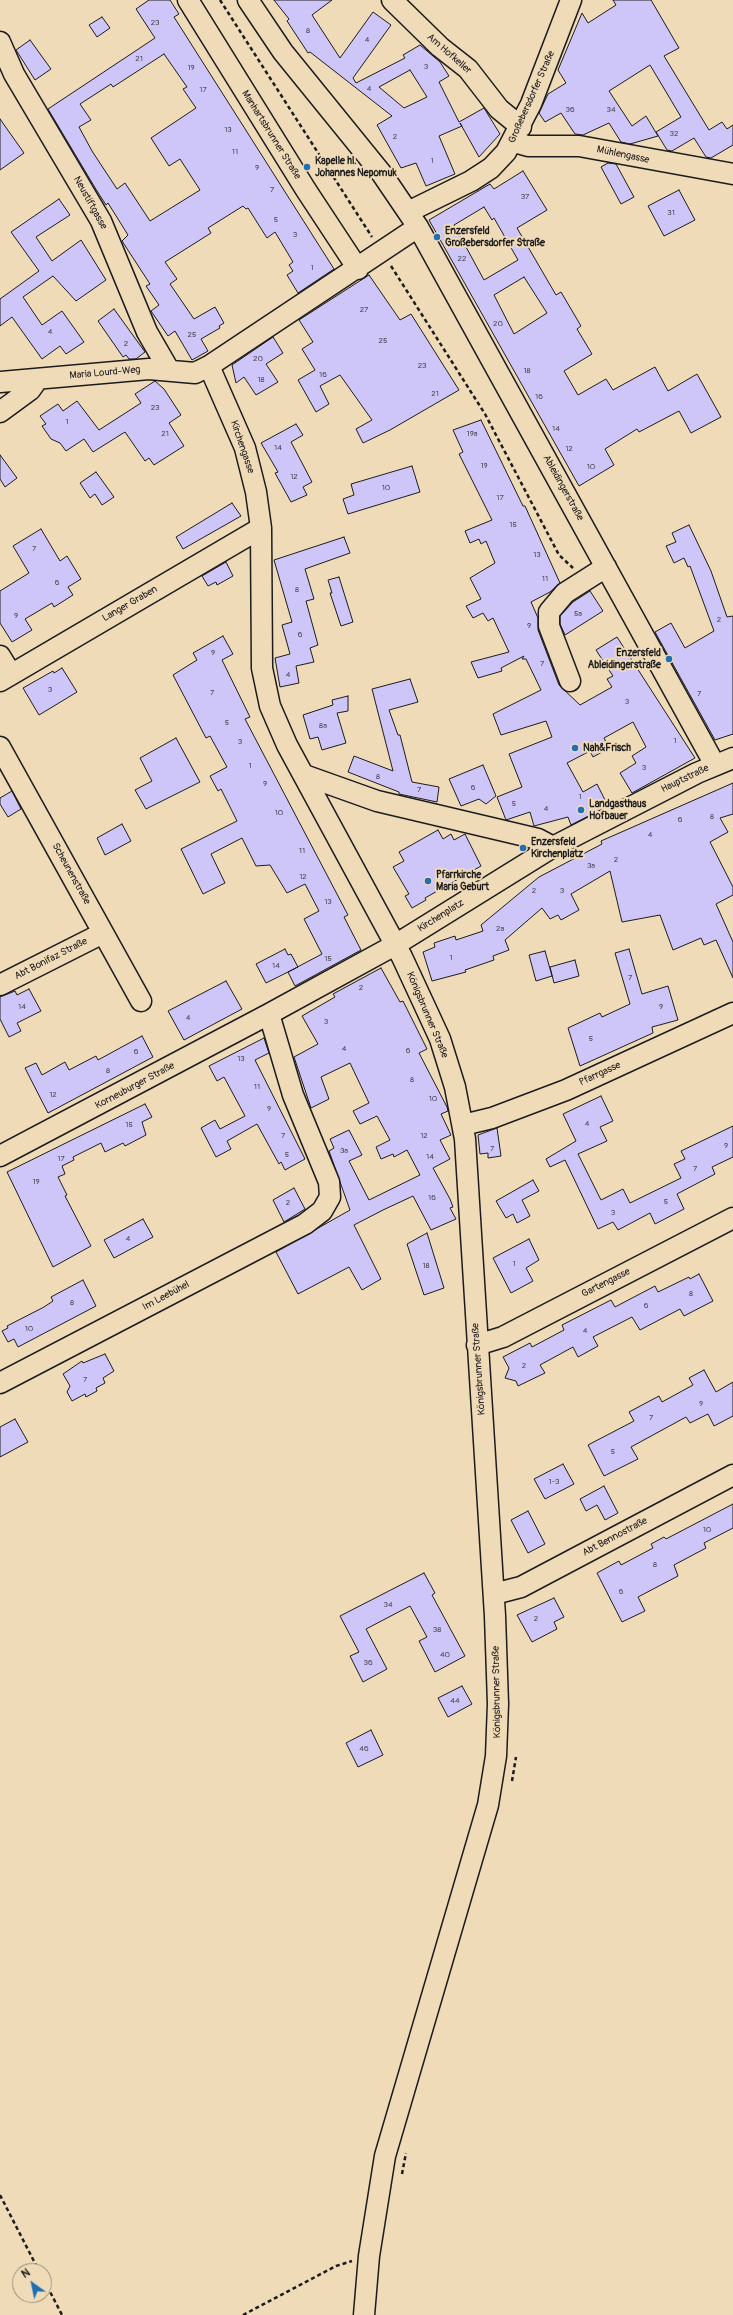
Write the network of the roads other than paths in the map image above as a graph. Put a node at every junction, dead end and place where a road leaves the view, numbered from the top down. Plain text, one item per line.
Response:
1 (188, 0) edge
2 (248, 0) edge
3 (392, 0) edge
4 (571, 0) edge
5 (0, 42) edge
6 (517, 134) junction
7 (733, 174) edge
8 (413, 220) junction
9 (358, 269) junction
10 (209, 366) junction
11 (169, 370) junction
12 (38, 379) junction
13 (0, 382) edge
14 (0, 412) edge
15 (261, 528) junction
16 (606, 567) junction
17 (0, 656) edge
18 (5, 678) edge
19 (570, 681) dead end
20 (0, 747) edge
21 (733, 758) edge
22 (715, 764) junction
23 (304, 774) junction
24 (553, 847) junction
25 (103, 932) junction
26 (395, 945) junction
27 (0, 984) edge
28 (142, 1001) dead end
29 (733, 1013) edge
30 (269, 1014) junction
31 (463, 1125) junction
32 (0, 1156) edge
33 (733, 1218) edge
34 (477, 1345) junction
35 (0, 1383) edge
36 (733, 1475) edge
37 (494, 1594) junction
38 (364, 2315) edge

1 - 9 street, Manhartsbrunner Straße
2 - 8 street
3 - 6 street, Am Hofkeller
4 - 6 street, Großebersdorfer Straße
5 - 11 street, Neustiftgasse
6 - 7 street, Mühlengasse
6 - 8 street, Großebersdorfer Straße
8 - 9 street
8 - 16 street, Ableidingerstraße
9 - 10 street
10 - 11 street, Maria Lourd-Weg
10 - 15 street, Kirchengasse
11 - 12 street, Maria Lourd-Weg
12 - 13 street, Maria Lourd-Weg
12 - 14 street
15 - 18 street, Langer Graben
15 - 23 street, Kirchengasse
16 - 19 street
16 - 22 street, Ableidingerstraße
17 - 18 street
20 - 25 street, Scheunenstraße
21 - 22 street, Hauptstraße
22 - 24 street, Hauptstraße
23 - 24 street
23 - 26 street
24 - 26 street, Kirchenplatz
25 - 27 street, Abt Bonifaz Straße
25 - 28 street, Scheunenstraße
26 - 30 street, Korneuburger Straße
26 - 31 street, Königsbrunner Straße
29 - 31 street, Pfarrgasse
30 - 32 street, Korneuburger Straße
30 - 35 street, Im Leebühel
31 - 34 street, Königsbrunner Straße
33 - 34 street, Gartengasse
34 - 37 street, Königsbrunner Straße
36 - 37 street, Abt Bennostraße
37 - 38 street, Königsbrunner Straße

